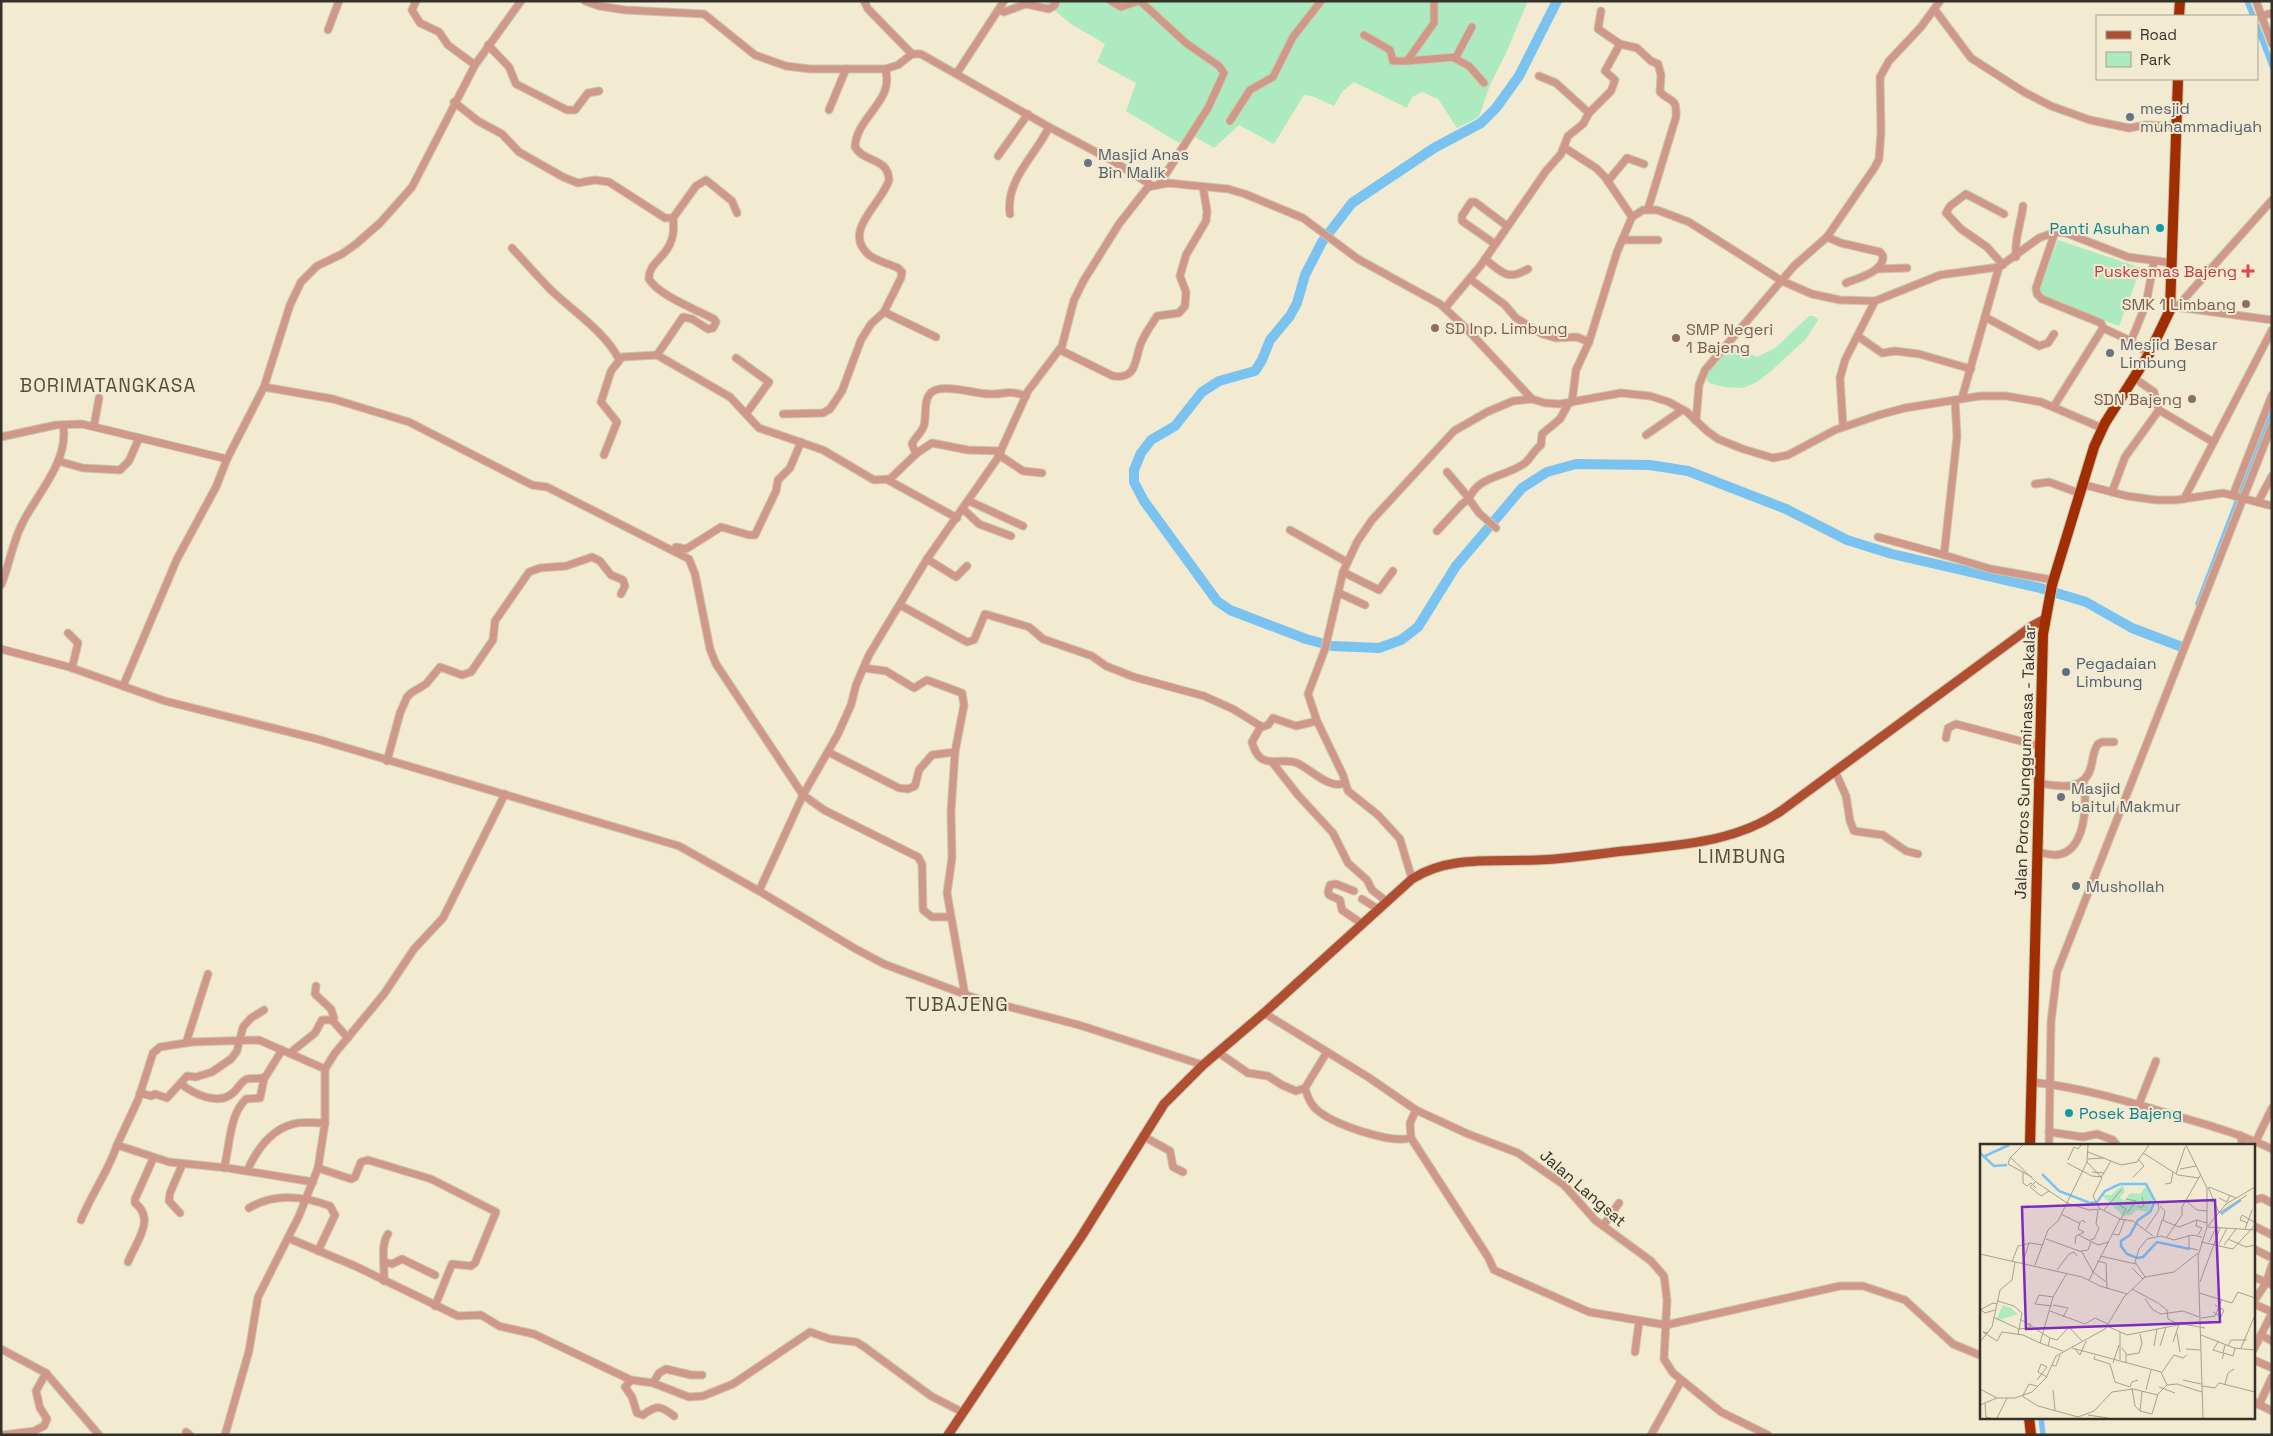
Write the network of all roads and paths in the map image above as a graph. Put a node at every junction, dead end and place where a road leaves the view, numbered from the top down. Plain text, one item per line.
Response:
1 (339, 1) edge
2 (416, 1) edge
3 (521, 1) edge
4 (585, 1) edge
5 (864, 1) edge
6 (1004, 1) edge
7 (1056, 1) edge
8 (1111, 1) edge
9 (1139, 1) edge
10 (1321, 1) edge
11 (1434, 1) edge
12 (1940, 1) edge
13 (2180, 1) edge
14 (2256, 1) edge
15 (999, 10) junction
16 (1934, 10) junction
17 (1601, 11) dead end
18 (2272, 13) edge
19 (2179, 15) edge
20 (2261, 16) junction
21 (1472, 26) dead end
22 (328, 30) dead end
23 (1364, 35) dead end
24 (1620, 44) junction
25 (2272, 44) edge
26 (488, 45) junction
27 (912, 54) junction
28 (1454, 58) junction
29 (1407, 61) junction
30 (475, 65) junction
31 (846, 69) junction
32 (885, 69) junction
33 (957, 73) junction
34 (1538, 76) dead end
35 (2178, 80) edge
36 (1484, 83) dead end
37 (599, 91) dead end
38 (454, 102) junction
39 (829, 110) dead end
40 (1589, 113) junction
41 (1028, 114) junction
42 (1230, 121) dead end
43 (2176, 126) junction
44 (1049, 127) junction
45 (1565, 148) junction
46 (998, 156) dead end
47 (1644, 164) dead end
48 (1608, 180) junction
49 (1160, 183) junction
50 (1151, 185) junction
51 (1203, 187) junction
52 (2272, 200) edge
53 (2023, 206) dead end
54 (1648, 209) junction
55 (737, 213) dead end
56 (1010, 214) dead end
57 (2004, 214) dead end
58 (1632, 217) junction
59 (673, 218) junction
60 (1508, 226) junction
61 (2055, 232) junction
62 (1827, 237) junction
63 (1622, 240) junction
64 (1658, 240) dead end
65 (1495, 244) junction
66 (512, 248) dead end
67 (2016, 256) junction
68 (1485, 259) junction
69 (2154, 261) junction
70 (2173, 263) junction
71 (2001, 266) junction
72 (1907, 268) dead end
73 (1528, 269) dead end
74 (1877, 269) junction
75 (1470, 279) junction
76 (1782, 281) junction
77 (1846, 283) dead end
78 (1876, 301) junction
79 (2174, 306) junction
80 (1445, 308) junction
81 (884, 312) junction
82 (1985, 317) junction
83 (2272, 320) edge
84 (2103, 328) junction
85 (2272, 330) edge
86 (2054, 334) dead end
87 (1859, 337) junction
88 (936, 338) dead end
89 (1589, 342) junction
90 (2131, 342) junction
91 (1060, 350) junction
92 (2149, 354) junction
93 (657, 355) junction
94 (736, 358) dead end
95 (620, 359) junction
96 (1971, 369) junction
97 (2133, 377) junction
98 (264, 388) junction
99 (1026, 396) junction
100 (2272, 396) edge
101 (99, 398) dead end
102 (1532, 399) junction
103 (1959, 399) junction
104 (1570, 402) junction
105 (2054, 406) junction
106 (1682, 410) junction
107 (2159, 410) junction
108 (746, 414) junction
109 (783, 414) dead end
110 (1696, 420) junction
111 (62, 425) junction
112 (2272, 425) edge
113 (94, 426) junction
114 (1843, 426) junction
115 (2102, 428) junction
116 (1646, 435) dead end
117 (1, 437) edge
118 (139, 438) junction
119 (801, 442) junction
120 (2213, 442) junction
121 (1000, 453) junction
122 (916, 454) junction
123 (604, 455) dead end
124 (227, 459) junction
125 (58, 461) junction
126 (1447, 472) dead end
127 (1042, 473) dead end
128 (2272, 476) edge
129 (888, 480) junction
130 (2036, 484) dead end
131 (2080, 489) junction
132 (2112, 492) junction
133 (2238, 496) junction
134 (1469, 499) junction
135 (2184, 499) junction
136 (969, 501) junction
137 (2258, 502) junction
138 (2272, 506) edge
139 (963, 509) junction
140 (957, 518) junction
141 (1023, 526) dead end
142 (1495, 527) dead end
143 (1290, 530) dead end
144 (1437, 531) dead end
145 (1011, 536) dead end
146 (1878, 537) dead end
147 (662, 545) junction
148 (1944, 555) junction
149 (927, 559) junction
150 (1347, 562) junction
151 (967, 566) dead end
152 (1393, 571) dead end
153 (1343, 572) junction
154 (1, 585) edge
155 (2052, 586) junction
156 (1339, 593) junction
157 (621, 594) dead end
158 (900, 605) junction
159 (1365, 605) dead end
160 (2045, 619) junction
161 (68, 633) dead end
162 (1, 649) edge
163 (72, 668) junction
164 (864, 668) junction
165 (123, 686) junction
166 (1317, 721) junction
167 (1261, 726) junction
168 (1946, 738) dead end
169 (2114, 742) dead end
170 (2039, 746) junction
171 (828, 752) junction
172 (955, 752) junction
173 (387, 761) junction
174 (1272, 762) junction
175 (1835, 771) junction
176 (2083, 781) junction
177 (1345, 783) junction
178 (2038, 783) junction
179 (505, 794) junction
180 (804, 795) junction
181 (2037, 852) junction
182 (1918, 854) dead end
183 (1412, 879) junction
184 (759, 891) junction
185 (1354, 891) dead end
186 (1362, 899) dead end
187 (1386, 901) junction
188 (1378, 909) junction
189 (950, 917) junction
190 (1361, 923) junction
191 (208, 974) dead end
192 (316, 986) dead end
193 (965, 994) junction
194 (264, 1010) dead end
195 (1264, 1013) junction
196 (332, 1020) junction
197 (348, 1038) junction
198 (240, 1040) junction
199 (186, 1043) junction
200 (286, 1052) junction
201 (1327, 1052) junction
202 (1219, 1053) junction
203 (2156, 1061) dead end
204 (1203, 1065) junction
205 (325, 1069) junction
206 (264, 1079) junction
207 (2035, 1083) junction
208 (181, 1084) junction
209 (2050, 1084) junction
210 (1305, 1088) junction
211 (140, 1093) junction
212 (2139, 1104) junction
213 (2272, 1108) edge
214 (1416, 1110) junction
215 (325, 1123) junction
216 (2049, 1132) junction
217 (2240, 1135) junction
218 (1143, 1136) junction
219 (1411, 1138) junction
220 (2256, 1141) junction
221 (2030, 1144) edge
222 (2049, 1144) edge
223 (2116, 1144) edge
224 (2243, 1144) edge
225 (117, 1145) junction
226 (2272, 1149) edge
227 (153, 1159) junction
228 (182, 1164) junction
229 (224, 1168) junction
230 (318, 1168) junction
231 (247, 1171) junction
232 (1183, 1172) dead end
233 (314, 1182) junction
234 (307, 1198) junction
235 (2256, 1200) edge
236 (1620, 1203) dead end
237 (2272, 1203) edge
238 (249, 1208) dead end
239 (180, 1213) dead end
240 (82, 1220) dead end
241 (1603, 1226) junction
242 (2256, 1227) edge
243 (388, 1234) dead end
244 (2272, 1235) edge
245 (288, 1238) junction
246 (318, 1251) junction
247 (2256, 1251) edge
248 (2272, 1258) edge
249 (128, 1262) dead end
250 (385, 1262) junction
251 (2272, 1265) edge
252 (435, 1275) dead end
253 (2256, 1278) edge
254 (384, 1281) junction
255 (2269, 1284) edge
256 (2256, 1300) edge
257 (2256, 1303) edge
258 (435, 1306) junction
259 (2272, 1313) edge
260 (1639, 1322) junction
261 (1666, 1325) junction
262 (2261, 1335) junction
263 (2272, 1341) edge
264 (2256, 1345) edge
265 (1, 1349) edge
266 (1635, 1352) dead end
267 (1980, 1355) edge
268 (2256, 1361) edge
269 (2272, 1368) edge
270 (46, 1373) junction
271 (702, 1375) dead end
272 (2272, 1377) edge
273 (631, 1380) junction
274 (1681, 1381) junction
275 (653, 1383) junction
276 (2257, 1403) edge
277 (2272, 1411) edge
278 (962, 1412) junction
279 (674, 1416) dead end
280 (2029, 1418) edge
281 (3, 1435) edge
282 (99, 1435) edge
283 (225, 1435) edge
284 (948, 1435) edge
285 (1651, 1435) edge
286 (1768, 1435) edge
287 (2031, 1435) edge

1 - 22 street
2 - 30 street
3 - 26 street
4 - 31 street
5 - 27 street
6 - 15 street
7 - 15 street
8 - 9 street
9 - 49 street
10 - 42 street
11 - 29 street
12 - 16 street
13 - 19 highway
14 - 20 street
15 - 33 street
16 - 43 street
16 - 62 street
17 - 24 street
18 - 20 street
20 - 25 street
21 - 28 street
23 - 29 street
24 - 40 street
24 - 54 street
26 - 30 street
26 - 37 street
27 - 32 street
27 - 33 street
28 - 29 street
28 - 36 street
30 - 38 street
31 - 32 street
31 - 39 street
32 - 81 street
33 - 41 street
34 - 40 street
35 - 43 highway, Jalan Poros Sungguminasa - Takalar
38 - 59 street
38 - 98 street
40 - 45 street
41 - 44 street
41 - 46 street
43 - 70 highway, Jalan Poros Sungguminasa - Takalar
44 - 50 street
44 - 56 street
45 - 48 street
45 - 60 street
47 - 48 street
48 - 58 street
49 - 50 street
49 - 51 street
50 - 91 street
51 - 80 street
51 - 91 street
52 - 79 street
53 - 67 street
54 - 58 street
54 - 76 street
55 - 59 street
57 - 71 street
58 - 63 street
59 - 93 street
60 - 65 street
60 - 65 street
61 - 67 street
61 - 69 street
61 - 84 street
62 - 74 street
62 - 76 street
63 - 64 street
63 - 89 street
65 - 68 street
66 - 95 street
67 - 71 street
68 - 73 street
68 - 75 street
69 - 70 street
69 - 90 street
70 - 79 highway, Jalan Poros Sungguminasa - Takalar
71 - 78 street
71 - 82 street
72 - 74 street
74 - 77 street
75 - 80 street
75 - 89 street
76 - 78 street
76 - 110 street
78 - 87 street
79 - 83 street
79 - 92 highway, Jalan Poros Sungguminasa - Takalar
80 - 102 street
81 - 88 street
81 - 109 street
82 - 86 street
82 - 96 street
84 - 90 street
84 - 105 street
85 - 120 street
87 - 96 street
87 - 114 street
89 - 104 street
90 - 92 street
91 - 99 street
92 - 97 highway, Jalan Poros Sungguminasa - Takalar
93 - 95 street
93 - 108 street
94 - 108 street
95 - 123 street
96 - 103 street
97 - 107 street
97 - 115 highway, Jalan Poros Sungguminasa - Takalar
98 - 124 street
98 - 147 street
99 - 121 street
99 - 122 street
100 - 133 street
101 - 113 street
102 - 104 street
102 - 150 street
103 - 105 street
103 - 114 street
103 - 148 street
104 - 106 street
104 - 134 street
105 - 115 street
106 - 110 street
106 - 116 street
107 - 120 street
107 - 132 street
108 - 119 street
110 - 114 street
111 - 113 street
111 - 117 street
111 - 125 street
112 - 133 street
113 - 118 street
115 - 131 highway, Jalan Poros Sungguminasa - Takalar
118 - 124 street
118 - 125 street
119 - 129 street
119 - 147 street
120 - 135 street
121 - 122 street
121 - 127 street
121 - 136 street
122 - 129 street
124 - 165 street
125 - 154 street
126 - 134 street
128 - 137 street
129 - 140 street
130 - 131 street
131 - 132 street
131 - 155 highway, Jalan Poros Sungguminasa - Takalar
132 - 135 street
133 - 135 street
133 - 137 street
133 - 209 street
134 - 142 street
134 - 144 street
136 - 139 street
136 - 141 street
137 - 138 street
139 - 140 street
139 - 145 street
140 - 149 street
143 - 150 street
146 - 148 street
147 - 180 street
148 - 155 street
149 - 151 street
149 - 158 street
150 - 153 street
152 - 153 street
153 - 156 street
155 - 160 highway, Jalan Poros Sungguminasa - Takalar
156 - 159 street
156 - 166 street
157 - 173 street
158 - 164 street
158 - 167 street
160 - 170 highway, Jalan Poros Sungguminasa - Takalar
160 - 175 main road
161 - 163 street
162 - 163 street
163 - 165 street
164 - 171 street
164 - 172 street
165 - 173 street
166 - 167 street
166 - 177 street
167 - 174 street
168 - 170 street
169 - 176 street
170 - 178 highway, Jalan Poros Sungguminasa - Takalar
171 - 172 street
171 - 180 street
172 - 189 street
173 - 179 street
174 - 177 street
174 - 187 street
175 - 182 street
175 - 183 main road
176 - 178 street
176 - 181 street
177 - 183 street
178 - 181 highway, Jalan Poros Sungguminasa - Takalar
179 - 184 street
179 - 197 street
180 - 184 street
180 - 189 street
181 - 207 highway, Jalan Poros Sungguminasa - Takalar
183 - 187 main road
184 - 193 street
185 - 190 street
186 - 188 street
187 - 188 main road
188 - 190 main road
189 - 193 street
190 - 195 main road
191 - 199 street
192 - 196 street
193 - 204 street
194 - 198 street
195 - 201 street, Jalan Langsat
195 - 202 main road
196 - 197 street
196 - 200 street
197 - 205 street
198 - 199 street
198 - 200 street
198 - 208 street
199 - 211 street
200 - 205 street
200 - 206 street
201 - 210 street
201 - 214 street, Jalan Langsat
202 - 204 main road
202 - 210 street
203 - 212 street
204 - 218 main road
205 - 215 street
206 - 208 street
206 - 229 street
207 - 209 street
207 - 221 highway, Jalan Poros Sungguminasa - Takalar
208 - 211 street
209 - 212 street
209 - 216 street
210 - 219 street
211 - 225 street
212 - 217 street
213 - 220 street
214 - 219 street
214 - 241 street, Jalan Langsat
215 - 230 street
215 - 231 street
216 - 222 street
216 - 223 street
217 - 220 street
217 - 224 street
218 - 232 street
218 - 278 main road
219 - 260 street
220 - 226 street
225 - 227 street
225 - 240 street
227 - 228 street
227 - 249 street
228 - 229 street
228 - 239 street
229 - 231 street
230 - 233 street
230 - 258 street
231 - 233 street
233 - 234 street
234 - 238 street
234 - 245 street
234 - 246 street
235 - 237 street
236 - 241 street
241 - 261 street, Jalan Langsat
242 - 244 street
243 - 250 street
245 - 246 street
245 - 283 street
246 - 254 street
247 - 248 street
250 - 252 street
250 - 254 street
251 - 255 street
253 - 255 street
254 - 258 street
255 - 256 street
257 - 259 street
258 - 273 street
259 - 262 street
260 - 261 street
260 - 266 street
261 - 267 street
261 - 274 street, Jalan Langsat
262 - 263 street
262 - 264 street
265 - 270 street
268 - 269 street
270 - 281 street
270 - 282 street
271 - 275 street
272 - 276 street
273 - 275 street
273 - 279 street
274 - 285 street
274 - 286 street, Jalan Langsat
275 - 278 street
276 - 277 street
278 - 284 main road
280 - 287 highway

